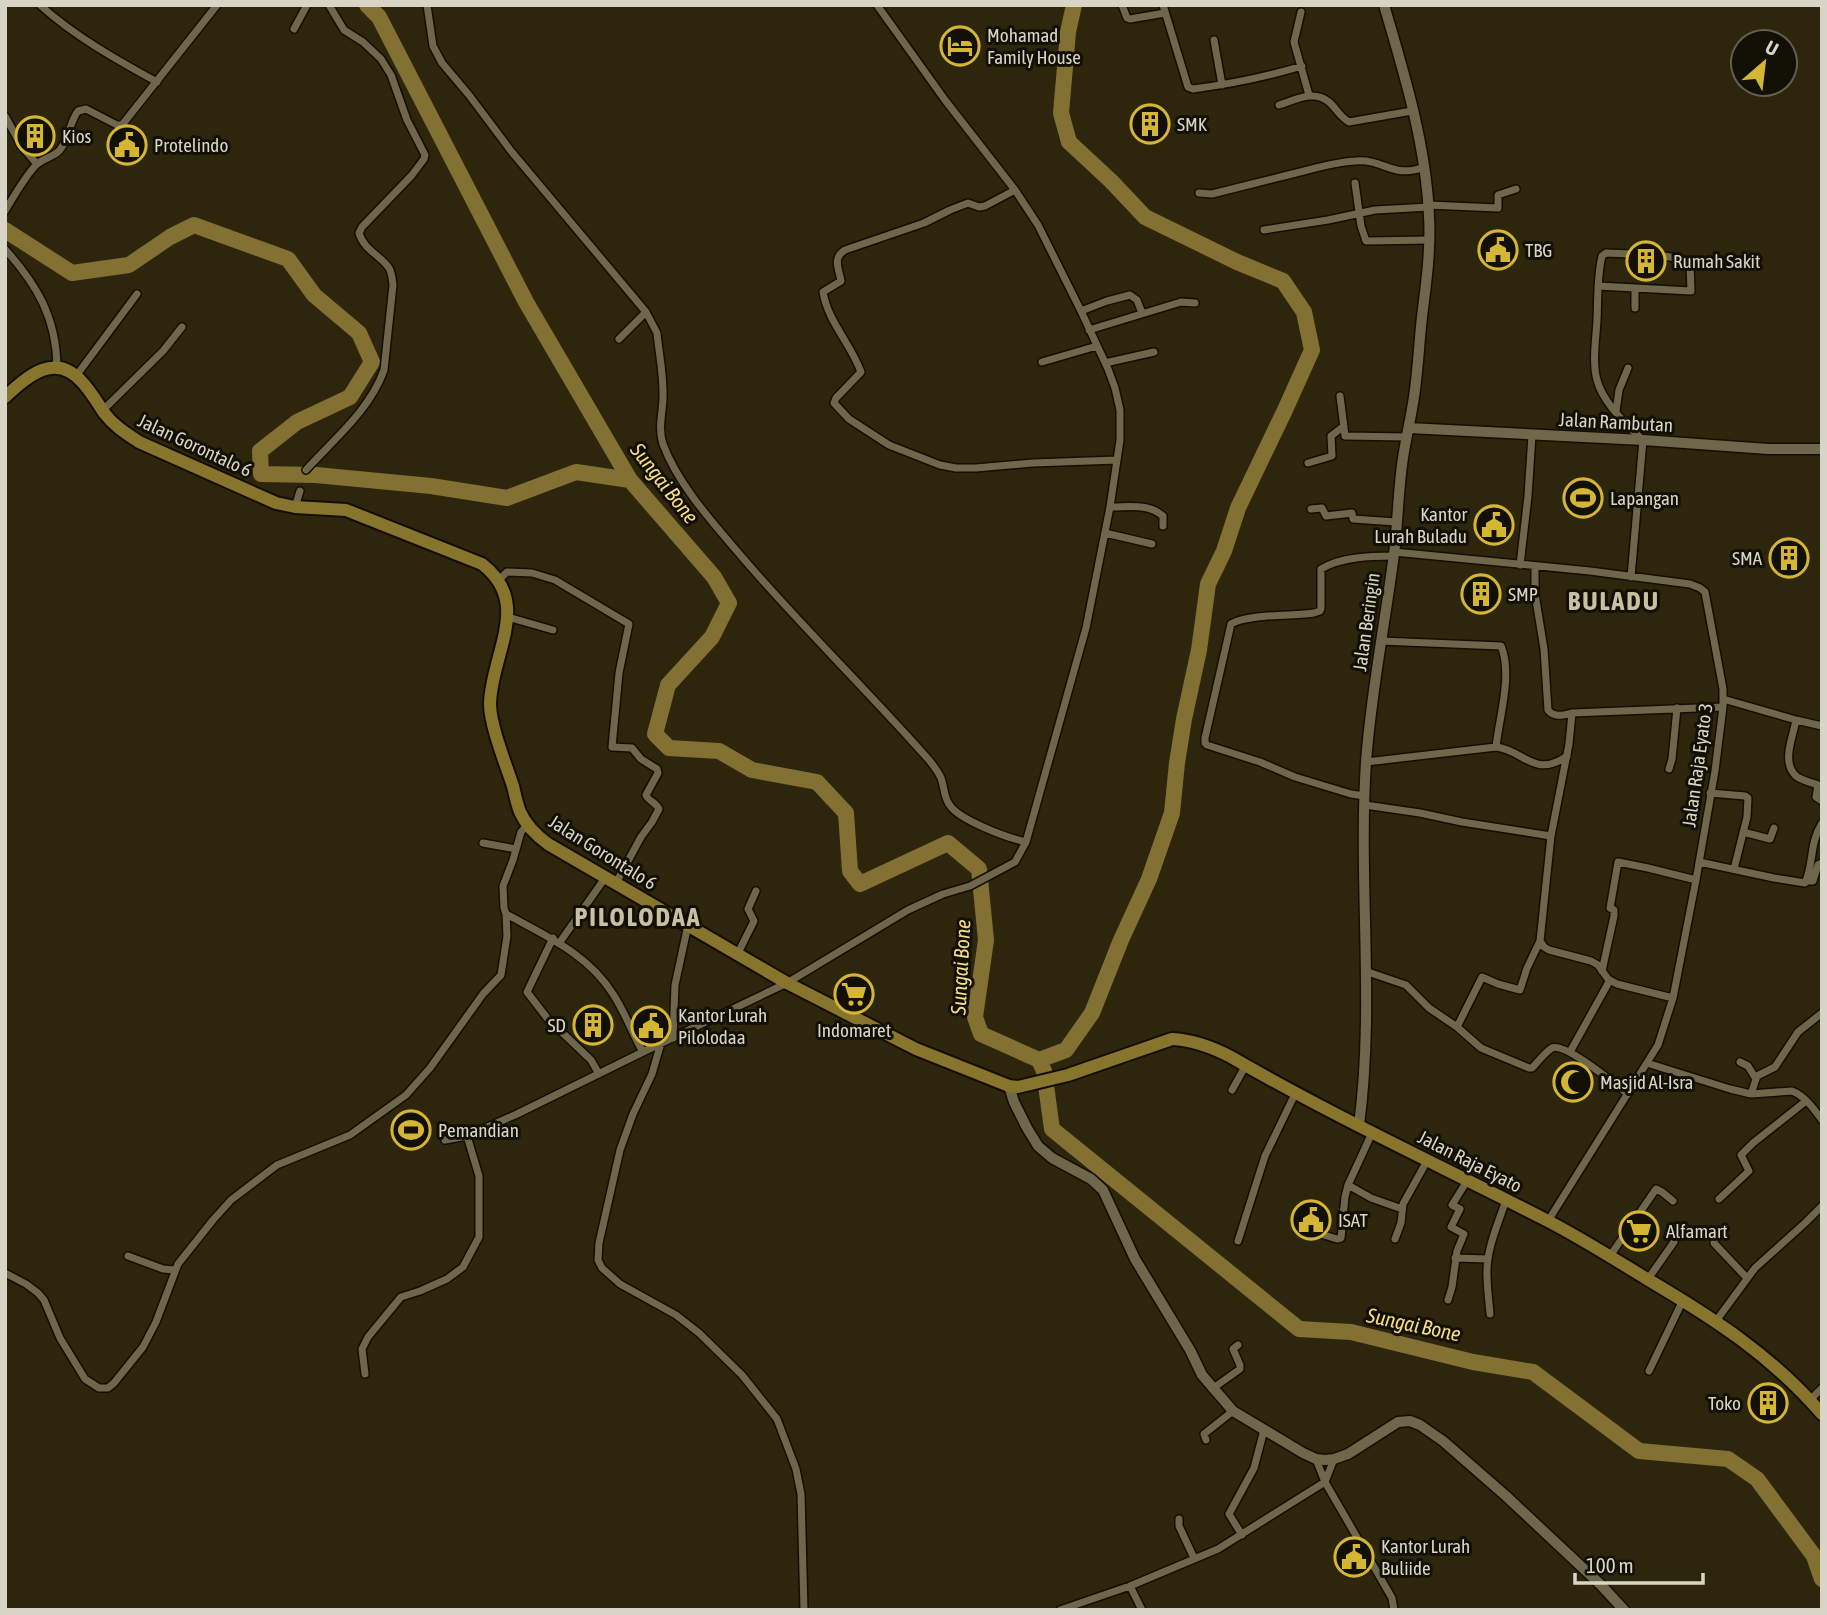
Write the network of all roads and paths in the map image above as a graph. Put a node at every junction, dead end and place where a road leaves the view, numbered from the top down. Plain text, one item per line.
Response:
1 (40, 5) edge
2 (217, 5) edge
3 (307, 5) edge
4 (329, 5) edge
5 (427, 5) edge
6 (877, 5) edge
7 (1122, 5) edge
8 (1384, 5) edge
9 (1164, 9) edge
10 (1301, 12) dead end
11 (294, 29) dead end
12 (1214, 40) dead end
13 (1302, 66) junction
14 (157, 82) junction
15 (1222, 85) junction
16 (1309, 95) junction
17 (1279, 105) dead end
18 (1412, 111) junction
19 (5, 116) edge
20 (37, 164) junction
21 (1424, 167) junction
22 (1355, 183) dead end
23 (1517, 189) dead end
24 (1015, 190) junction
25 (1199, 193) dead end
26 (1429, 206) junction
27 (5, 211) edge
28 (1360, 212) junction
29 (1264, 230) dead end
30 (1429, 240) junction
31 (5, 249) edge
32 (1598, 286) junction
33 (1635, 288) junction
34 (137, 295) dead end
35 (1195, 303) dead end
36 (1635, 308) dead end
37 (1081, 311) junction
38 (646, 312) junction
39 (1142, 313) junction
40 (182, 327) dead end
41 (1089, 330) junction
42 (620, 339) dead end
43 (1097, 346) junction
44 (1154, 352) dead end
45 (1042, 362) dead end
46 (1105, 363) junction
47 (57, 366) junction
48 (1628, 368) dead end
49 (76, 376) junction
50 (1340, 396) dead end
51 (5, 397) edge
52 (103, 410) junction
53 (1616, 411) junction
54 (1344, 426) junction
55 (1408, 433) junction
56 (1532, 435) junction
57 (1643, 440) junction
58 (1822, 449) edge
59 (1117, 460) junction
60 (1308, 463) dead end
61 (306, 470) dead end
62 (300, 491) dead end
63 (295, 507) junction
64 (1111, 507) junction
65 (1311, 509) dead end
66 (1396, 522) junction
67 (1163, 526) dead end
68 (1105, 533) junction
69 (1152, 544) dead end
70 (1394, 554) junction
71 (1520, 565) junction
72 (1535, 566) junction
73 (1630, 577) junction
74 (499, 580) junction
75 (508, 617) junction
76 (553, 630) dead end
77 (1381, 641) junction
78 (1723, 703) junction
79 (1677, 708) junction
80 (1572, 713) junction
81 (1796, 720) junction
82 (1822, 726) edge
83 (1496, 747) junction
84 (1567, 756) junction
85 (1366, 762) junction
86 (1669, 769) dead end
87 (1710, 793) junction
88 (1365, 801) junction
89 (1822, 801) edge
90 (1822, 823) edge
91 (528, 824) junction
92 (1774, 828) dead end
93 (1743, 832) junction
94 (1550, 836) junction
95 (1026, 842) junction
96 (484, 843) dead end
97 (516, 849) junction
98 (1699, 862) junction
99 (1822, 863) edge
100 (1734, 869) junction
101 (1696, 880) junction
102 (611, 881) junction
103 (1806, 881) junction
104 (756, 891) dead end
105 (506, 914) junction
106 (688, 925) junction
107 (556, 940) junction
108 (1540, 941) junction
109 (738, 953) junction
110 (1365, 971) junction
111 (1602, 971) junction
112 (1610, 980) junction
113 (788, 983) junction
114 (1673, 998) junction
115 (1822, 1013) edge
116 (1457, 1027) junction
117 (673, 1038) junction
118 (661, 1043) junction
119 (642, 1052) junction
120 (1570, 1052) junction
121 (1740, 1062) dead end
122 (1647, 1063) junction
123 (1246, 1065) junction
124 (599, 1074) junction
125 (1756, 1079) junction
126 (1013, 1087) junction
127 (1233, 1090) dead end
128 (1296, 1093) junction
129 (1628, 1094) junction
130 (1751, 1094) junction
131 (1806, 1101) junction
132 (1822, 1120) edge
133 (1359, 1125) junction
134 (1372, 1133) junction
135 (467, 1136) junction
136 (444, 1140) dead end
137 (1427, 1161) junction
138 (1467, 1181) junction
139 (1348, 1185) junction
140 (1719, 1199) dead end
141 (1506, 1200) junction
142 (1673, 1201) dead end
143 (1822, 1206) edge
144 (1402, 1209) junction
145 (1548, 1221) junction
146 (1298, 1227) dead end
147 (1723, 1231) dead end
148 (1395, 1239) dead end
149 (1238, 1241) dead end
150 (1674, 1242) dead end
151 (128, 1256) dead end
152 (1611, 1256) junction
153 (1455, 1258) junction
154 (1488, 1259) junction
155 (175, 1270) junction
156 (5, 1273) edge
157 (1746, 1278) junction
158 (1648, 1279) junction
159 (1448, 1300) dead end
160 (1683, 1300) junction
161 (1490, 1314) dead end
162 (1716, 1321) junction
163 (1238, 1345) dead end
164 (1649, 1371) dead end
165 (365, 1374) dead end
166 (1822, 1388) edge
167 (1212, 1389) junction
168 (1810, 1400) junction
169 (1233, 1411) junction
170 (1822, 1414) edge
171 (1264, 1430) junction
172 (1206, 1440) dead end
173 (1315, 1459) junction
174 (1334, 1459) junction
175 (1325, 1482) junction
176 (1179, 1519) dead end
177 (1242, 1535) junction
178 (1194, 1558) junction
179 (1130, 1586) junction
180 (1621, 1609) edge
181 (804, 1610) edge
182 (1060, 1610) edge
183 (1142, 1610) edge
184 (1394, 1610) edge

1 - 14 street
2 - 14 street
3 - 11 street
4 - 61 street
5 - 38 street
6 - 24 street
7 - 9 street
8 - 18 street, Jalan Beringin
9 - 15 street
10 - 13 street
12 - 15 street
13 - 15 street
13 - 16 street
14 - 20 street
16 - 17 street
16 - 18 street
18 - 21 street, Jalan Beringin
19 - 20 street
20 - 27 street
21 - 25 street
21 - 26 street, Jalan Beringin
22 - 28 street
23 - 26 street
24 - 37 street
24 - 59 street
26 - 28 street
26 - 30 street, Jalan Beringin
28 - 29 street
28 - 30 street
30 - 55 street, Jalan Beringin
31 - 47 street
32 - 33 street
32 - 33 street
32 - 53 street
33 - 36 street
34 - 49 street
35 - 39 street
37 - 39 street
37 - 41 street
38 - 42 street
38 - 95 street
39 - 41 street
40 - 52 street
41 - 43 street
43 - 45 street
43 - 46 street
44 - 46 street
46 - 59 street
47 - 49 main road, Jalan Gorontalo 6
47 - 51 main road
48 - 53 street
49 - 52 main road, Jalan Gorontalo 6
50 - 54 street
52 - 63 main road, Jalan Gorontalo 6
53 - 57 street
54 - 55 street
54 - 60 street
55 - 56 street, Jalan Rambutan
55 - 66 street, Jalan Beringin
56 - 57 street, Jalan Rambutan
56 - 71 street
57 - 58 street, Jalan Rambutan
57 - 73 street
59 - 64 street
62 - 63 street
63 - 74 main road, Jalan Gorontalo 6
64 - 67 street
64 - 68 street
65 - 66 street
66 - 70 street, Jalan Beringin
68 - 69 street
68 - 95 street
70 - 71 street, Jalan Raja Eyato 3
70 - 77 street, Jalan Beringin
70 - 88 street, Jalan Raja Eyato 3
71 - 72 street, Jalan Raja Eyato 3
72 - 73 street, Jalan Raja Eyato 3
72 - 80 street
73 - 78 street, Jalan Raja Eyato 3
74 - 75 main road, Jalan Gorontalo 6
74 - 102 street
75 - 76 street
75 - 91 main road, Jalan Gorontalo 6
77 - 83 street
77 - 85 street, Jalan Beringin
78 - 79 street
78 - 81 street
78 - 87 street, Jalan Raja Eyato 3
79 - 80 street
79 - 86 street
80 - 84 street
81 - 82 street
81 - 89 street
83 - 84 street
83 - 85 street
84 - 94 street
85 - 88 street, Jalan Beringin
87 - 93 street
87 - 98 street, Jalan Raja Eyato 3
88 - 94 street
88 - 110 street, Jalan Beringin
90 - 103 street
91 - 97 street
91 - 102 main road, Jalan Gorontalo 6
92 - 93 street
93 - 100 street
94 - 108 street
95 - 113 street
96 - 97 street
97 - 105 street
98 - 100 street
98 - 101 street, Jalan Raja Eyato 3
99 - 103 street
100 - 103 street
101 - 111 street
101 - 114 street, Jalan Raja Eyato 3
102 - 106 main road, Jalan Gorontalo 6
102 - 107 street
104 - 109 street
105 - 107 street
105 - 155 street
106 - 109 main road, Jalan Gorontalo 6
106 - 117 street
107 - 119 street
107 - 124 street
108 - 111 street
108 - 116 street
109 - 113 main road, Jalan Gorontalo 6
110 - 116 street
110 - 133 street, Jalan Beringin
111 - 112 street
112 - 114 street
112 - 120 street
113 - 117 street
113 - 126 main road, Jalan Gorontalo 6
114 - 122 street, Jalan Raja Eyato 3
115 - 125 street
116 - 120 street
117 - 118 street
118 - 119 street
118 - 181 street
119 - 124 street
120 - 129 street
121 - 125 street
122 - 129 street, Jalan Raja Eyato 3
122 - 130 street
123 - 126 main road, Jalan Raja Eyato
123 - 127 street
123 - 128 main road, Jalan Raja Eyato
124 - 135 street
125 - 130 street
126 - 167 street
128 - 133 main road, Jalan Raja Eyato
128 - 149 street
129 - 145 street, Jalan Raja Eyato 3
130 - 131 street
131 - 132 street
131 - 140 street
133 - 134 main road, Jalan Raja Eyato
134 - 137 main road, Jalan Raja Eyato
134 - 139 street
135 - 136 street
135 - 165 street
137 - 138 main road, Jalan Raja Eyato
137 - 144 street
138 - 141 main road, Jalan Raja Eyato
138 - 153 street
139 - 144 street
139 - 146 street
141 - 145 main road, Jalan Raja Eyato
141 - 154 street
142 - 152 street
143 - 157 street
144 - 148 street
145 - 152 main road, Jalan Raja Eyato
147 - 157 street
150 - 158 street
151 - 155 street
152 - 158 main road, Jalan Raja Eyato
153 - 154 street
153 - 159 street
154 - 161 street
155 - 156 street
157 - 162 street
158 - 160 main road, Jalan Raja Eyato
160 - 162 main road, Jalan Raja Eyato
160 - 164 street
162 - 168 main road, Jalan Raja Eyato
163 - 167 street
166 - 168 street
167 - 169 street
168 - 170 main road, Jalan Raja Eyato
169 - 171 street
169 - 172 street
171 - 173 street
171 - 177 street
173 - 174 street
173 - 175 street
174 - 175 street
174 - 180 street
175 - 177 street
175 - 184 street
176 - 178 street
177 - 178 street
178 - 179 street
179 - 182 street
179 - 183 street

